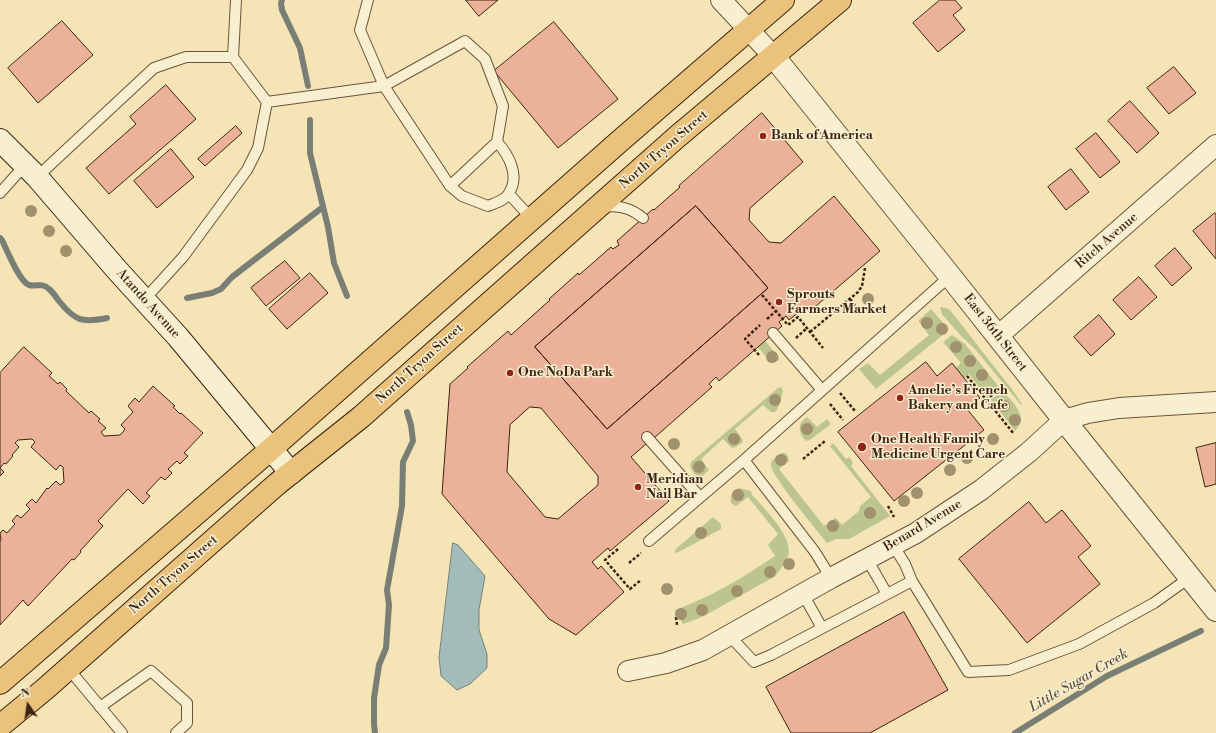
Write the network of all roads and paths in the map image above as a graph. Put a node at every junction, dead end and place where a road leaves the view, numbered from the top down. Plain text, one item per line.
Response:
1 (236, 0) edge
2 (368, 0) edge
3 (721, 0) edge
4 (783, 0) edge
5 (840, 0) edge
6 (748, 30) junction
7 (233, 57) junction
8 (774, 57) junction
9 (384, 86) junction
10 (266, 102) junction
11 (0, 140) edge
12 (497, 142) junction
13 (1216, 145) edge
14 (31, 171) junction
15 (450, 186) junction
16 (0, 193) edge
17 (509, 194) junction
18 (593, 211) junction
19 (642, 218) dead end
20 (532, 220) junction
21 (865, 268) dead end
22 (950, 276) junction
23 (762, 295) dead end
24 (850, 299) junction
25 (144, 300) junction
26 (862, 314) dead end
27 (810, 332) junction
28 (773, 334) dead end
29 (998, 336) junction
30 (823, 348) dead end
31 (967, 376) dead end
32 (1003, 386) dead end
33 (824, 388) junction
34 (986, 400) junction
35 (1216, 402) edge
36 (855, 411) dead end
37 (844, 420) dead end
38 (1064, 420) junction
39 (1014, 434) dead end
40 (647, 437) dead end
41 (825, 441) dead end
42 (272, 449) junction
43 (803, 459) dead end
44 (744, 460) junction
45 (291, 473) junction
46 (700, 498) junction
47 (888, 506) dead end
48 (894, 517) dead end
49 (649, 541) dead end
50 (893, 545) junction
51 (618, 549) dead end
52 (867, 559) junction
53 (831, 578) junction
54 (1189, 578) junction
55 (641, 580) dead end
56 (912, 581) junction
57 (803, 594) junction
58 (887, 594) junction
59 (1216, 610) edge
60 (676, 617) dead end
61 (677, 625) dead end
62 (822, 628) junction
63 (729, 635) junction
64 (68, 668) junction
65 (628, 671) dead end
66 (0, 683) edge
67 (100, 707) junction
68 (0, 726) edge
69 (122, 733) edge
70 (176, 733) edge

1 - 7 lane
2 - 9 lane
3 - 6 street
4 - 6 main road
5 - 8 main road, North Tryon Street
6 - 8 street
6 - 20 main road
7 - 10 lane
7 - 14 lane
8 - 18 main road, North Tryon Street
8 - 22 street, East 36th Street
9 - 10 lane
9 - 12 lane
9 - 15 lane
10 - 25 lane
11 - 14 street, Atando Avenue
12 - 15 lane
12 - 17 lane
13 - 29 street, Ritch Avenue
14 - 16 lane
14 - 25 street, Atando Avenue
15 - 17 lane
17 - 20 lane
18 - 19 lane
18 - 45 main road, North Tryon Street
20 - 42 main road
21 - 24 path
22 - 29 street, East 36th Street
22 - 33 lane
23 - 27 path
24 - 26 path
24 - 27 path
25 - 42 street, Atando Avenue
27 - 30 path
28 - 33 lane
29 - 38 street, East 36th Street
31 - 34 path
32 - 34 path
33 - 36 path
33 - 37 path
33 - 44 lane
34 - 39 path
35 - 38 street, Benard Avenue
38 - 50 street, Benard Avenue
38 - 54 street, East 36th Street
40 - 46 lane
41 - 43 path
42 - 45 street, Atando Avenue
42 - 66 main road
44 - 46 lane
44 - 53 lane
45 - 64 main road, North Tryon Street
46 - 49 lane
47 - 48 path
50 - 52 street, Benard Avenue
50 - 56 lane
51 - 55 path
52 - 53 street, Benard Avenue
52 - 58 lane
53 - 57 street, Benard Avenue
54 - 56 lane
54 - 59 street, East 36th Street
56 - 58 lane
57 - 62 lane
57 - 63 street, Benard Avenue
58 - 62 lane
60 - 61 path
62 - 63 lane
63 - 65 street, Benard Avenue
64 - 67 lane
64 - 68 main road, North Tryon Street
67 - 69 lane
67 - 70 lane

